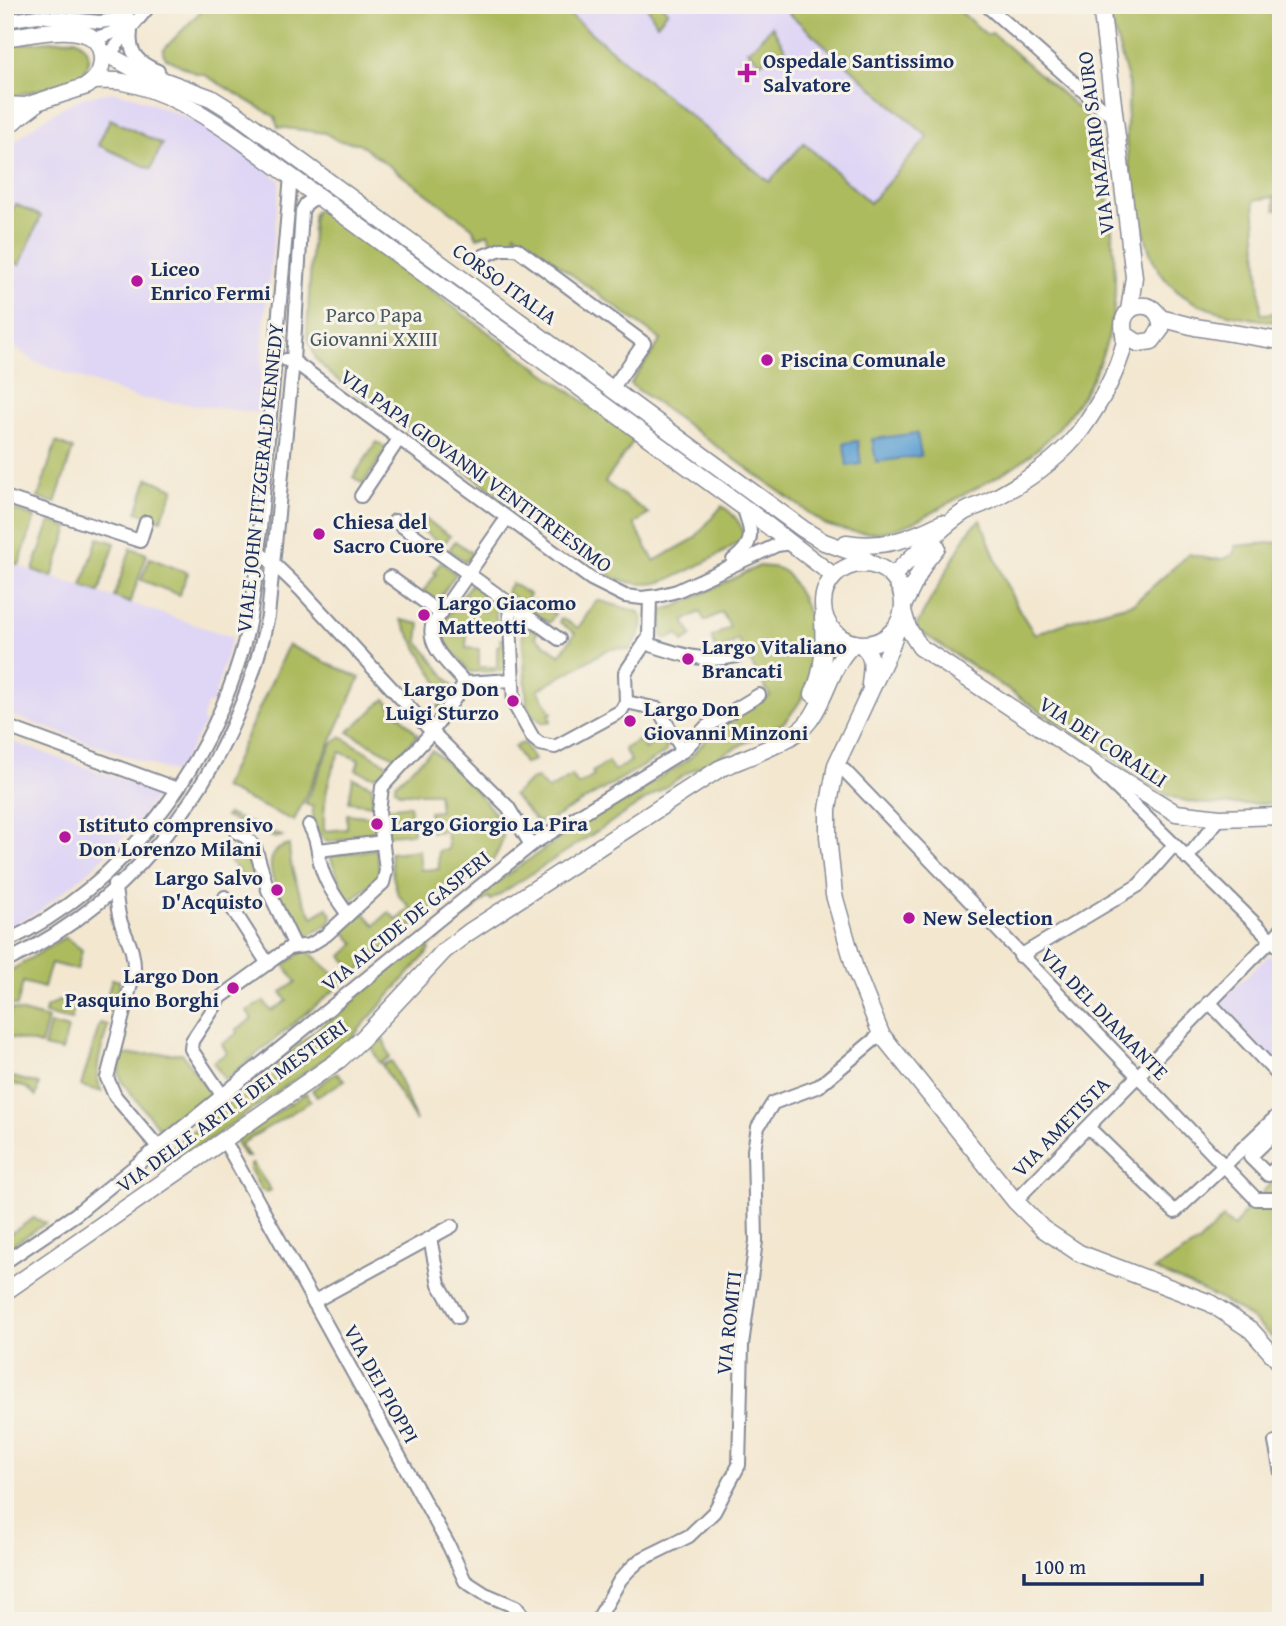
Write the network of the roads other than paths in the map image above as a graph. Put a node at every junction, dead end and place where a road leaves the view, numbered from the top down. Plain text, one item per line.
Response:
1 (148, 5) edge
2 (986, 5) edge
3 (1101, 5) edge
4 (127, 18) junction
5 (5, 21) edge
6 (131, 31) junction
7 (5, 38) edge
8 (101, 53) junction
9 (94, 81) junction
10 (49, 97) junction
11 (211, 98) junction
12 (5, 105) edge
13 (1115, 119) junction
14 (5, 128) edge
15 (291, 176) junction
16 (318, 195) junction
17 (483, 256) dead end
18 (1134, 276) junction
19 (1129, 311) junction
20 (1155, 312) junction
21 (1195, 327) junction
22 (1126, 335) junction
23 (1150, 341) junction
24 (1281, 341) edge
25 (276, 359) junction
26 (293, 362) junction
27 (1112, 379) junction
28 (612, 389) junction
29 (399, 439) junction
30 (5, 496) edge
31 (361, 496) dead end
32 (995, 498) junction
33 (742, 506) junction
34 (963, 513) junction
35 (508, 518) junction
36 (146, 522) dead end
37 (395, 522) dead end
38 (803, 528) junction
39 (791, 543) junction
40 (258, 552) junction
41 (274, 564) junction
42 (874, 565) junction
43 (721, 569) junction
44 (468, 574) junction
45 (834, 576) junction
46 (892, 576) junction
47 (390, 577) dead end
48 (650, 597) junction
49 (509, 603) junction
50 (823, 607) junction
51 (902, 612) junction
52 (441, 614) junction
53 (559, 639) dead end
54 (893, 641) junction
55 (645, 643) junction
56 (862, 643) junction
57 (920, 647) junction
58 (737, 656) dead end
59 (512, 680) junction
60 (465, 683) junction
61 (759, 695) dead end
62 (869, 696) junction
63 (626, 702) junction
64 (5, 726) edge
65 (432, 732) junction
66 (683, 751) junction
67 (750, 754) junction
68 (1085, 757) junction
69 (836, 765) junction
70 (177, 789) junction
71 (1176, 813) junction
72 (1281, 816) edge
73 (1220, 818) junction
74 (310, 825) dead end
75 (1161, 831) junction
76 (236, 832) dead end
77 (383, 842) junction
78 (531, 845) junction
79 (1174, 845) junction
80 (319, 850) junction
81 (1187, 858) junction
82 (115, 881) junction
83 (225, 897) dead end
84 (348, 915) junction
85 (1278, 939) edge
86 (5, 943) edge
87 (295, 946) junction
88 (1020, 956) junction
89 (5, 962) edge
90 (268, 964) junction
91 (1209, 1002) junction
92 (881, 1034) junction
93 (1137, 1076) junction
94 (1281, 1078) edge
95 (222, 1095) junction
96 (1281, 1112) edge
97 (1088, 1127) junction
98 (1281, 1127) edge
99 (224, 1140) junction
100 (158, 1147) junction
101 (1281, 1163) edge
102 (1224, 1166) junction
103 (1281, 1199) edge
104 (1015, 1201) junction
105 (452, 1226) dead end
106 (430, 1238) junction
107 (5, 1262) edge
108 (5, 1292) edge
109 (313, 1301) junction
110 (458, 1317) dead end
111 (1281, 1364) edge
112 (1275, 1442) dead end
113 (1281, 1473) edge
114 (527, 1621) edge
115 (597, 1621) edge

1 - 4 street
1 - 6 street
2 - 13 street
3 - 13 main road, VIA NAZARIO SAURO
4 - 5 street
4 - 8 street
6 - 8 street
6 - 11 street
7 - 8 main road, CORSO ITALIA
8 - 9 main road
8 - 11 main road, CORSO ITALIA
9 - 10 main road
9 - 15 main road, CORSO ITALIA
10 - 12 main road
10 - 14 main road
11 - 28 main road, CORSO ITALIA
13 - 18 main road, VIA NAZARIO SAURO
15 - 16 main road, CORSO ITALIA
15 - 25 street, VIALE JOHN FITZGERALD KENNEDY
16 - 26 street, VIALE JOHN FITZGERALD KENNEDY
16 - 33 main road, CORSO ITALIA
17 - 28 street
18 - 19 main road
18 - 20 main road
19 - 20 main road
19 - 22 main road
20 - 21 main road
20 - 23 main road
21 - 23 main road
21 - 24 main road
22 - 23 main road
22 - 27 main road
23 - 27 main road
25 - 26 street
25 - 40 street, VIALE JOHN FITZGERALD KENNEDY
26 - 29 street, VIA PAPA GIOVANNI VENTITREESIMO
26 - 41 street, VIALE JOHN FITZGERALD KENNEDY
27 - 32 main road
28 - 38 main road, CORSO ITALIA
29 - 31 street
29 - 35 street, VIA PAPA GIOVANNI VENTITREESIMO
30 - 36 street
32 - 34 main road
32 - 51 main road
33 - 39 main road, CORSO ITALIA
33 - 43 street
34 - 38 main road
34 - 46 main road
35 - 44 street
35 - 48 street, VIA PAPA GIOVANNI VENTITREESIMO
37 - 44 street
38 - 42 main road, CORSO ITALIA
39 - 43 street
39 - 45 main road, CORSO ITALIA
40 - 41 street
40 - 70 street, VIALE JOHN FITZGERALD KENNEDY
41 - 65 street
41 - 82 street, VIALE JOHN FITZGERALD KENNEDY
42 - 45 main road
42 - 46 main road
43 - 48 street, VIA PAPA GIOVANNI VENTITREESIMO
44 - 49 street
44 - 52 street
45 - 50 main road
46 - 51 main road
47 - 52 street
48 - 55 street
49 - 53 street
49 - 59 street
50 - 56 main road
50 - 67 main road
51 - 54 main road
51 - 56 main road
51 - 57 main road
52 - 60 street
54 - 56 main road
54 - 57 main road
54 - 62 main road
55 - 58 street
55 - 63 street
56 - 62 main road
56 - 67 main road
57 - 68 main road, VIA DEI CORALLI
59 - 60 street
59 - 63 street
60 - 65 street
61 - 66 street, VIA ALCIDE DE GASPERI
62 - 69 main road
63 - 66 street
64 - 70 street
65 - 77 street
65 - 78 street
66 - 78 street, VIA ALCIDE DE GASPERI
67 - 99 main road, VIA DELLE ARTI E DEI MESTIERI
68 - 71 main road, VIA DEI CORALLI
68 - 75 street
69 - 88 street, VIA DEL DIAMANTE
69 - 92 main road
70 - 82 street, VIALE JOHN FITZGERALD KENNEDY
71 - 73 main road, VIA DEI CORALLI
71 - 75 street
72 - 73 main road, VIA DEI CORALLI
73 - 81 street
74 - 80 street
75 - 79 street
76 - 87 street
77 - 80 street
77 - 84 street
78 - 95 street, VIA ALCIDE DE GASPERI
79 - 81 street
79 - 88 street
80 - 84 street
81 - 85 street
82 - 86 street, VIALE JOHN FITZGERALD KENNEDY
82 - 89 street, VIALE JOHN FITZGERALD KENNEDY
82 - 100 street
83 - 90 street
84 - 87 street
85 - 91 street, VIA AMETISTA
87 - 90 street
88 - 93 street, VIA DEL DIAMANTE
90 - 95 street
91 - 93 street, VIA AMETISTA
91 - 94 street
92 - 104 main road
92 - 115 street, VIA ROMITI
93 - 97 street, VIA AMETISTA
93 - 102 street, VIA DEL DIAMANTE
95 - 100 street, VIA ALCIDE DE GASPERI
96 - 102 street
97 - 102 street
97 - 104 street, VIA AMETISTA
98 - 101 street
99 - 108 main road, VIA DELLE ARTI E DEI MESTIERI
99 - 109 street, VIA DEI PIOPPI
100 - 107 street, VIA ALCIDE DE GASPERI
102 - 103 street, VIA DEL DIAMANTE
104 - 111 main road
105 - 106 street
106 - 109 street
106 - 110 street
109 - 114 street, VIA DEI PIOPPI
112 - 113 street

